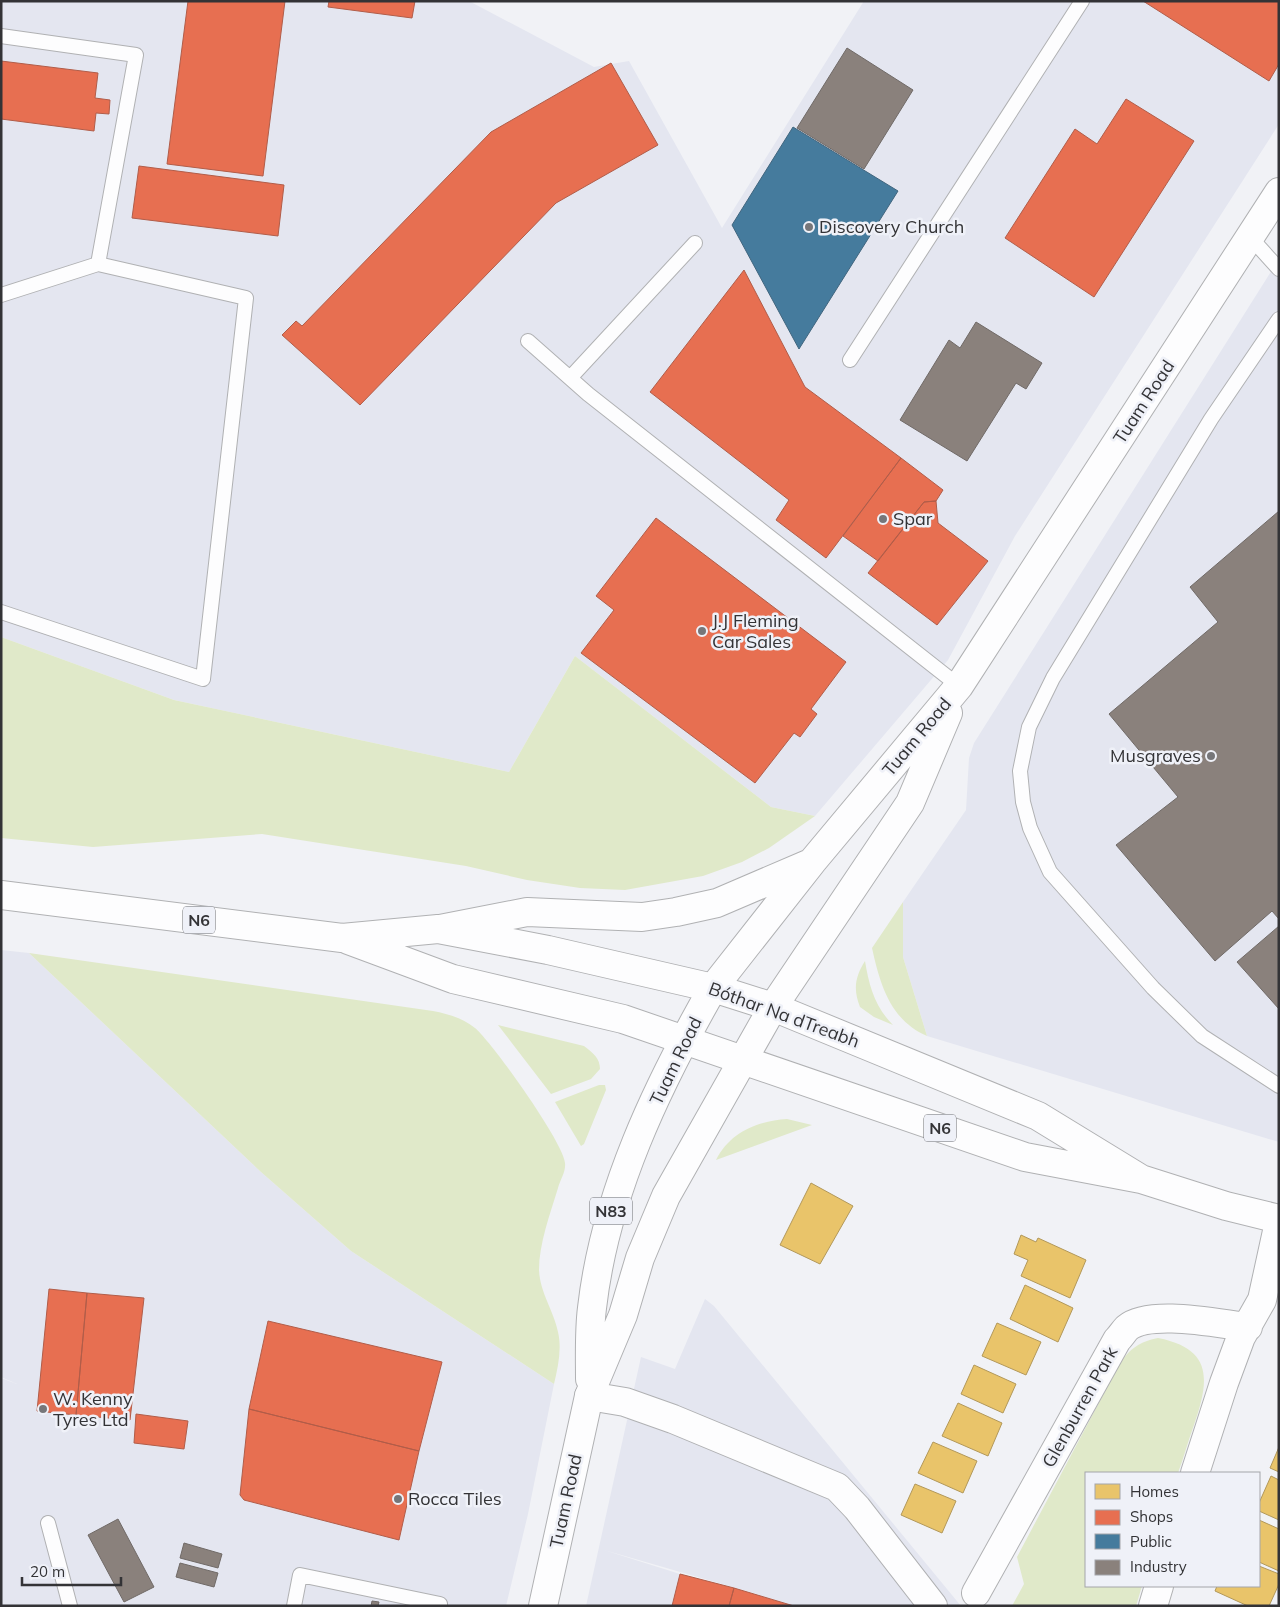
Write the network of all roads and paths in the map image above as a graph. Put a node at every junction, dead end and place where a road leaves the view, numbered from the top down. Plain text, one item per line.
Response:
1 (1082, 1) edge
2 (1, 36) edge
3 (1279, 192) edge
4 (1250, 237) junction
5 (694, 243) dead end
6 (98, 264) junction
7 (1279, 269) edge
8 (1, 295) edge
9 (1279, 319) edge
10 (528, 341) dead end
11 (850, 360) dead end
12 (570, 378) junction
13 (1, 612) edge
14 (959, 686) junction
15 (812, 862) junction
16 (1, 895) edge
17 (438, 929) junction
18 (342, 938) junction
19 (714, 988) junction
20 (773, 1007) junction
21 (684, 1039) junction
22 (743, 1060) junction
23 (1279, 1086) edge
24 (1141, 1179) junction
25 (1279, 1221) edge
26 (1270, 1306) edge
27 (1248, 1327) junction
28 (589, 1396) junction
29 (1195, 1472) edge
30 (48, 1523) dead end
31 (1159, 1587) edge
32 (976, 1594) dead end
33 (440, 1604) dead end
34 (70, 1606) edge
35 (294, 1606) edge
36 (543, 1606) edge
37 (932, 1606) edge
38 (1153, 1606) edge

1 - 11 lane
2 - 6 lane
3 - 4 main road, Tuam Road
4 - 7 lane
4 - 14 main road, Tuam Road
5 - 12 lane
6 - 8 lane
6 - 13 lane
9 - 23 lane
10 - 12 lane
12 - 14 lane
14 - 15 main road, Tuam Road
14 - 20 main road, Tuam Road
15 - 17 main road
15 - 19 main road, Tuam Road
16 - 18 main road, Bóthar Na dTreabh / N6
17 - 18 main road, Bóthar Na dTreabh / N6
17 - 19 main road, Bóthar Na dTreabh / N6
18 - 21 main road, Bóthar Na dTreabh / N6
19 - 20 main road, Bóthar Na dTreabh / N6
19 - 21 main road, Tuam Road / N83
20 - 22 main road, Tuam Road / N83
20 - 24 main road, Bóthar Na dTreabh / N6
21 - 22 main road, Bóthar Na dTreabh / N6
21 - 28 main road, Tuam Road / N83
22 - 24 main road, Bóthar Na dTreabh / N6
22 - 28 main road, Tuam Road / N83
24 - 25 main road, Bóthar Na dTreabh / N6
25 - 26 main road
26 - 27 main road
27 - 29 main road
27 - 32 main road, Glenburren Park
28 - 36 main road, Tuam Road / N83
28 - 37 main road
30 - 34 lane
31 - 38 main road
33 - 35 lane

